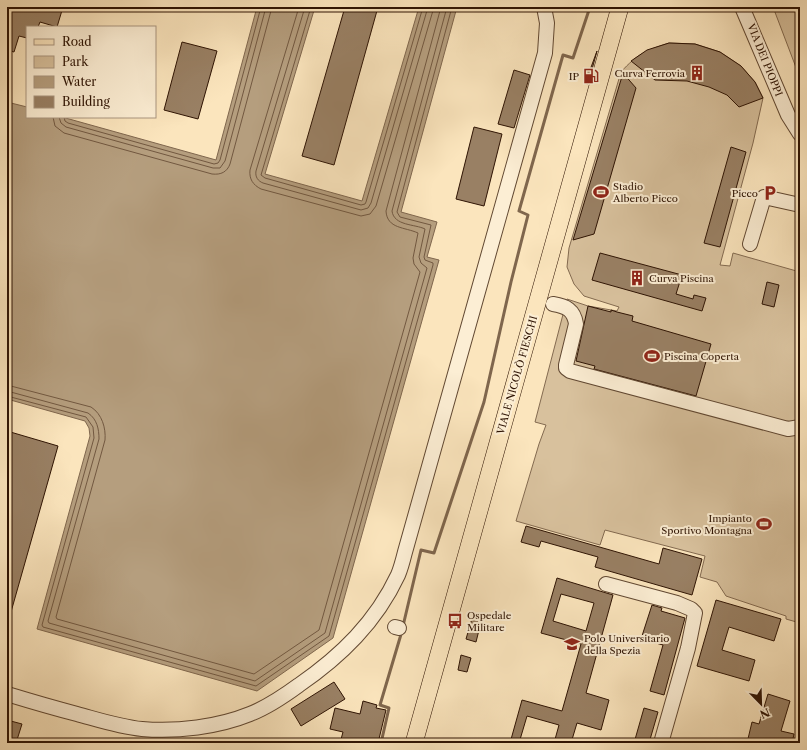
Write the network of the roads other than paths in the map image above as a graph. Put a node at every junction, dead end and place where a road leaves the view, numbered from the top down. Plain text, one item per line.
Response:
1 (544, 7) edge
2 (620, 7) edge
3 (742, 7) edge
4 (800, 134) edge
5 (800, 205) edge
6 (750, 244) dead end
7 (553, 304) dead end
8 (800, 427) edge
9 (606, 584) dead end
10 (7, 694) edge
11 (414, 743) edge
12 (661, 743) edge

1 - 10 street
2 - 11 main road, VIALE NICOLÒ FIESCHI
3 - 4 street, VIA DEI PIOPPI
5 - 6 street
7 - 8 street
9 - 12 street

